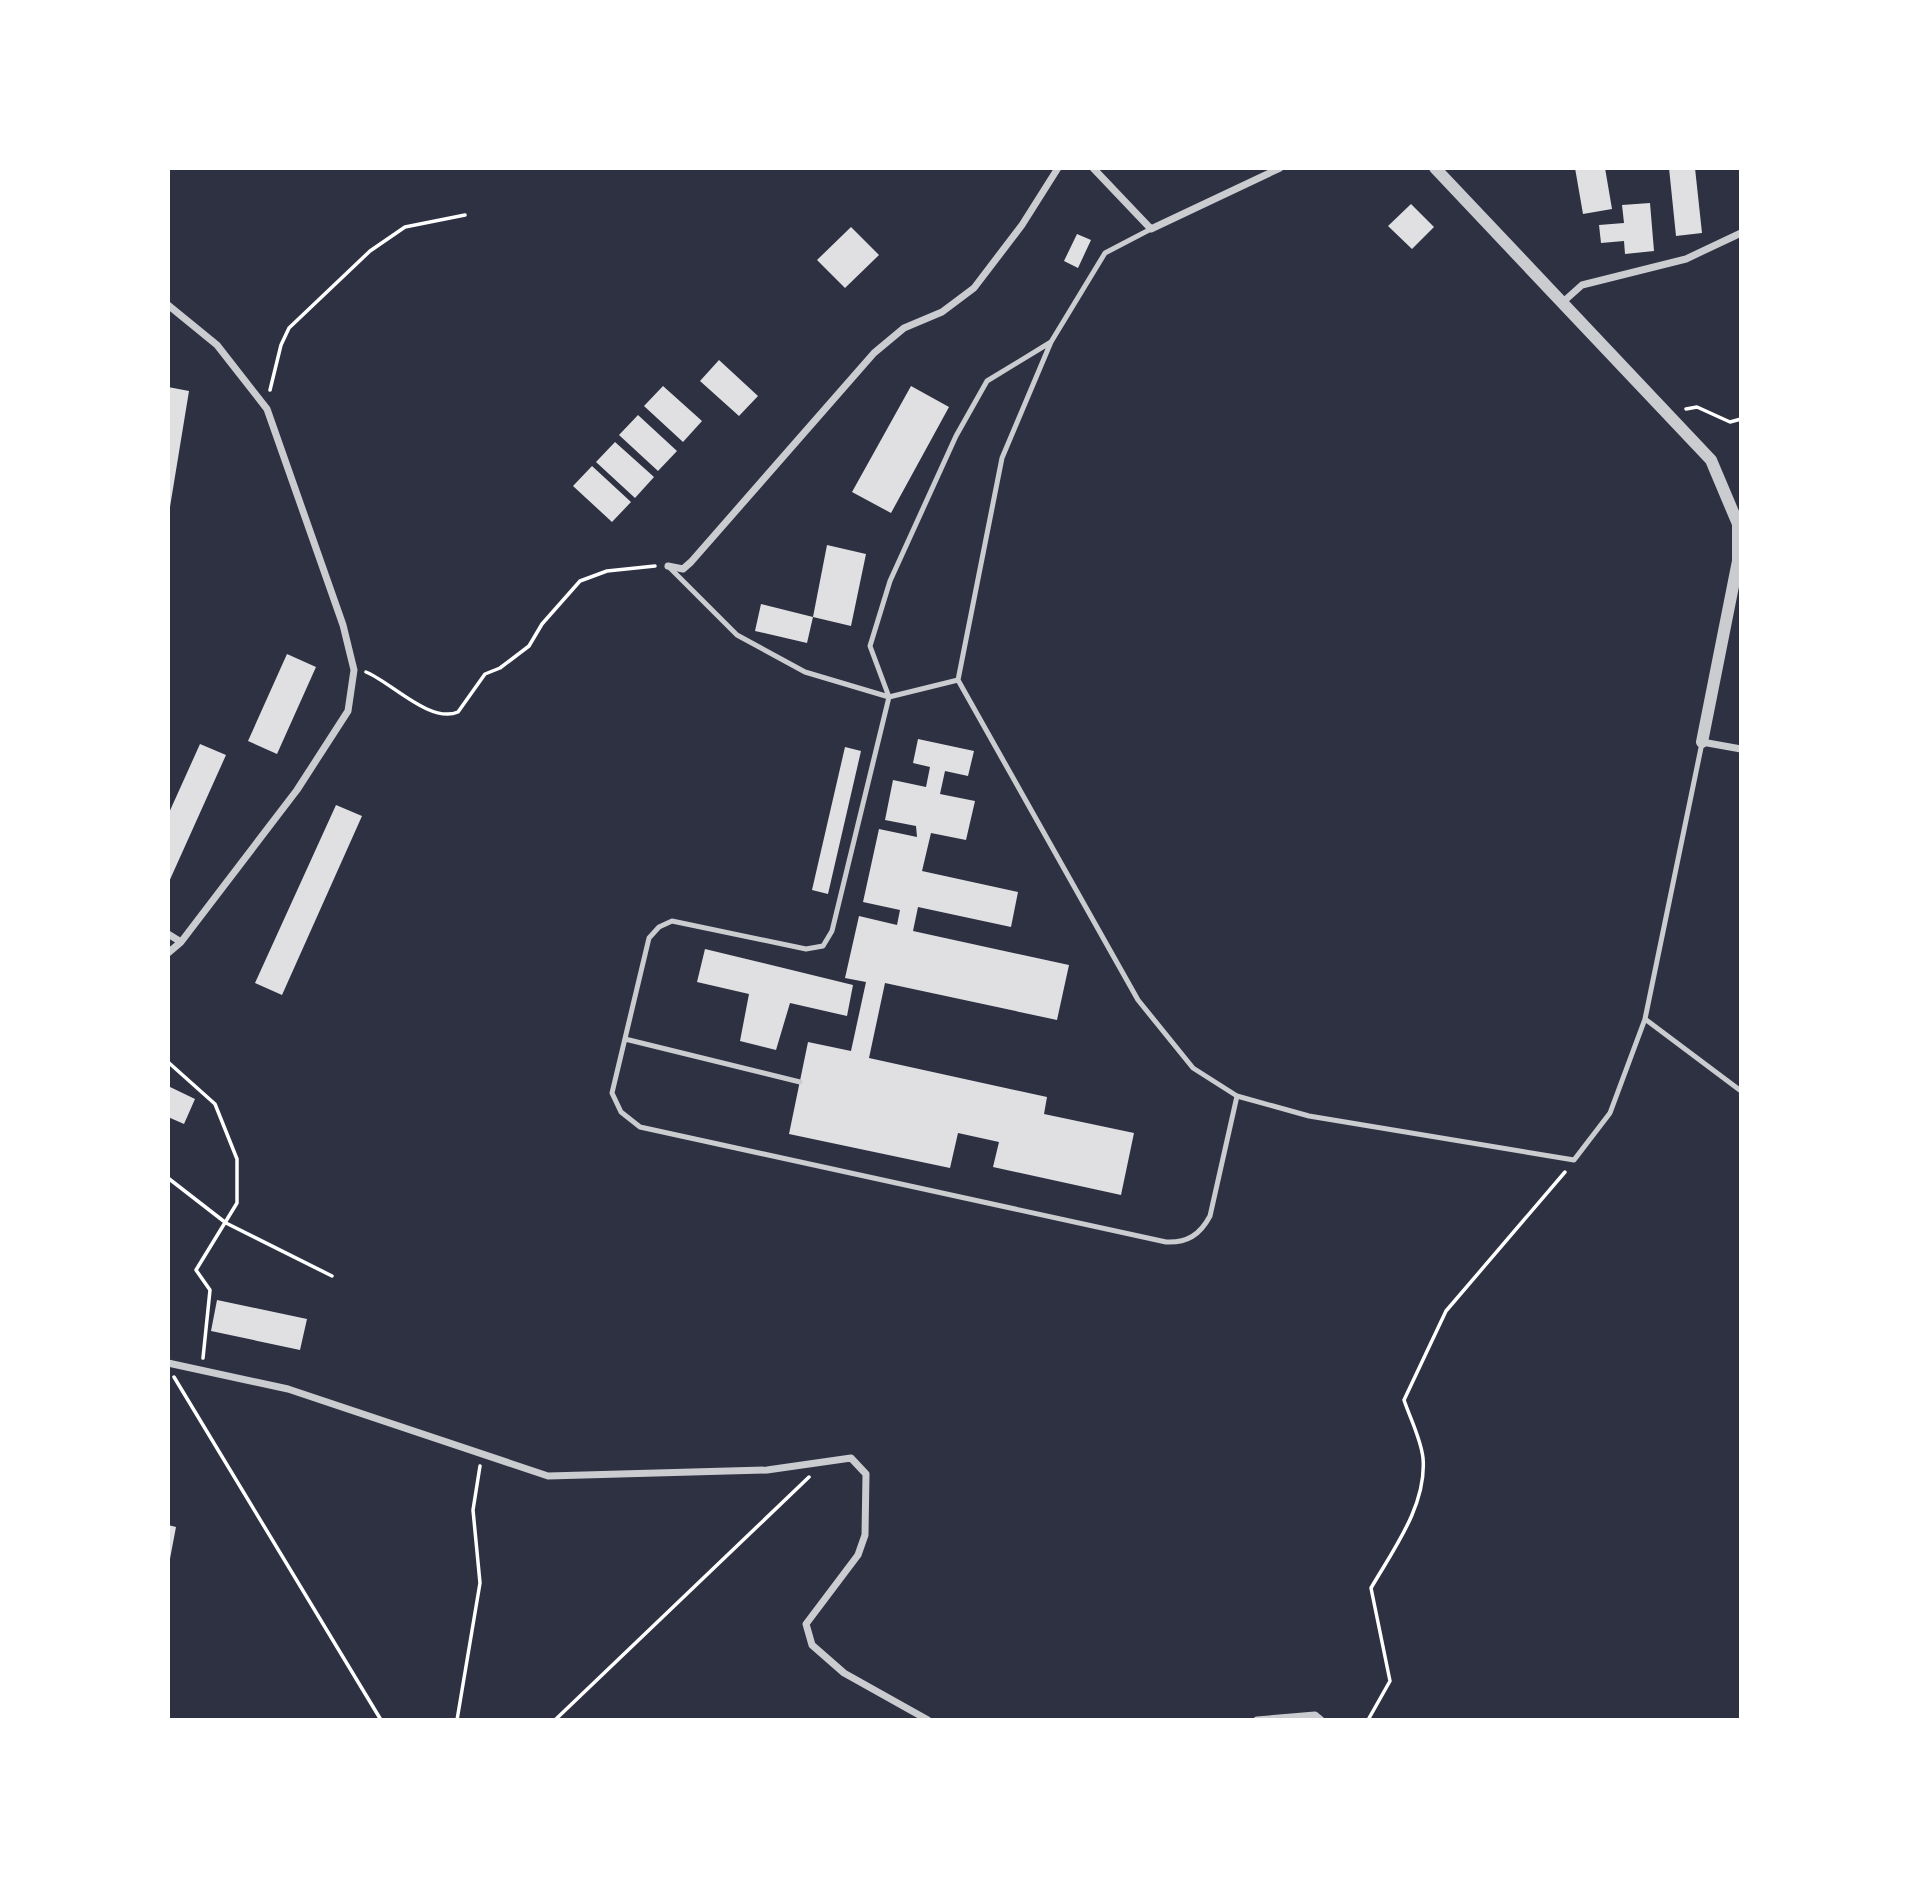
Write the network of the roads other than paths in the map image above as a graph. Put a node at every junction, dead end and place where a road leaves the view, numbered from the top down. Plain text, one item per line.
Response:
1 (1059, 168) edge
2 (1093, 168) edge
3 (1280, 168) edge
4 (1435, 168) edge
5 (1150, 229) junction
6 (1741, 233) edge
7 (1563, 302) junction
8 (168, 305) edge
9 (1051, 342) junction
10 (668, 566) joint
11 (957, 680) junction
12 (889, 697) junction
13 (1702, 742) junction
14 (1741, 749) edge
15 (168, 934) edge
16 (181, 942) junction
17 (168, 953) edge
18 (1645, 1019) junction
19 (625, 1039) junction
20 (800, 1082) dead end
21 (1741, 1091) edge
22 (1237, 1096) junction
23 (168, 1365) edge
24 (928, 1720) edge
25 (1257, 1720) edge
26 (1321, 1720) edge

1 - 10 street
2 - 5 street
3 - 5 street
4 - 7 street
5 - 9 lane
6 - 7 street
7 - 13 street
8 - 16 street
9 - 11 lane
9 - 12 lane
10 - 12 lane
11 - 12 lane
11 - 22 lane
12 - 19 lane
13 - 14 street
13 - 18 lane
15 - 16 street
16 - 17 street
18 - 21 lane
18 - 22 lane
19 - 20 lane
19 - 22 lane
23 - 24 street
25 - 26 street

